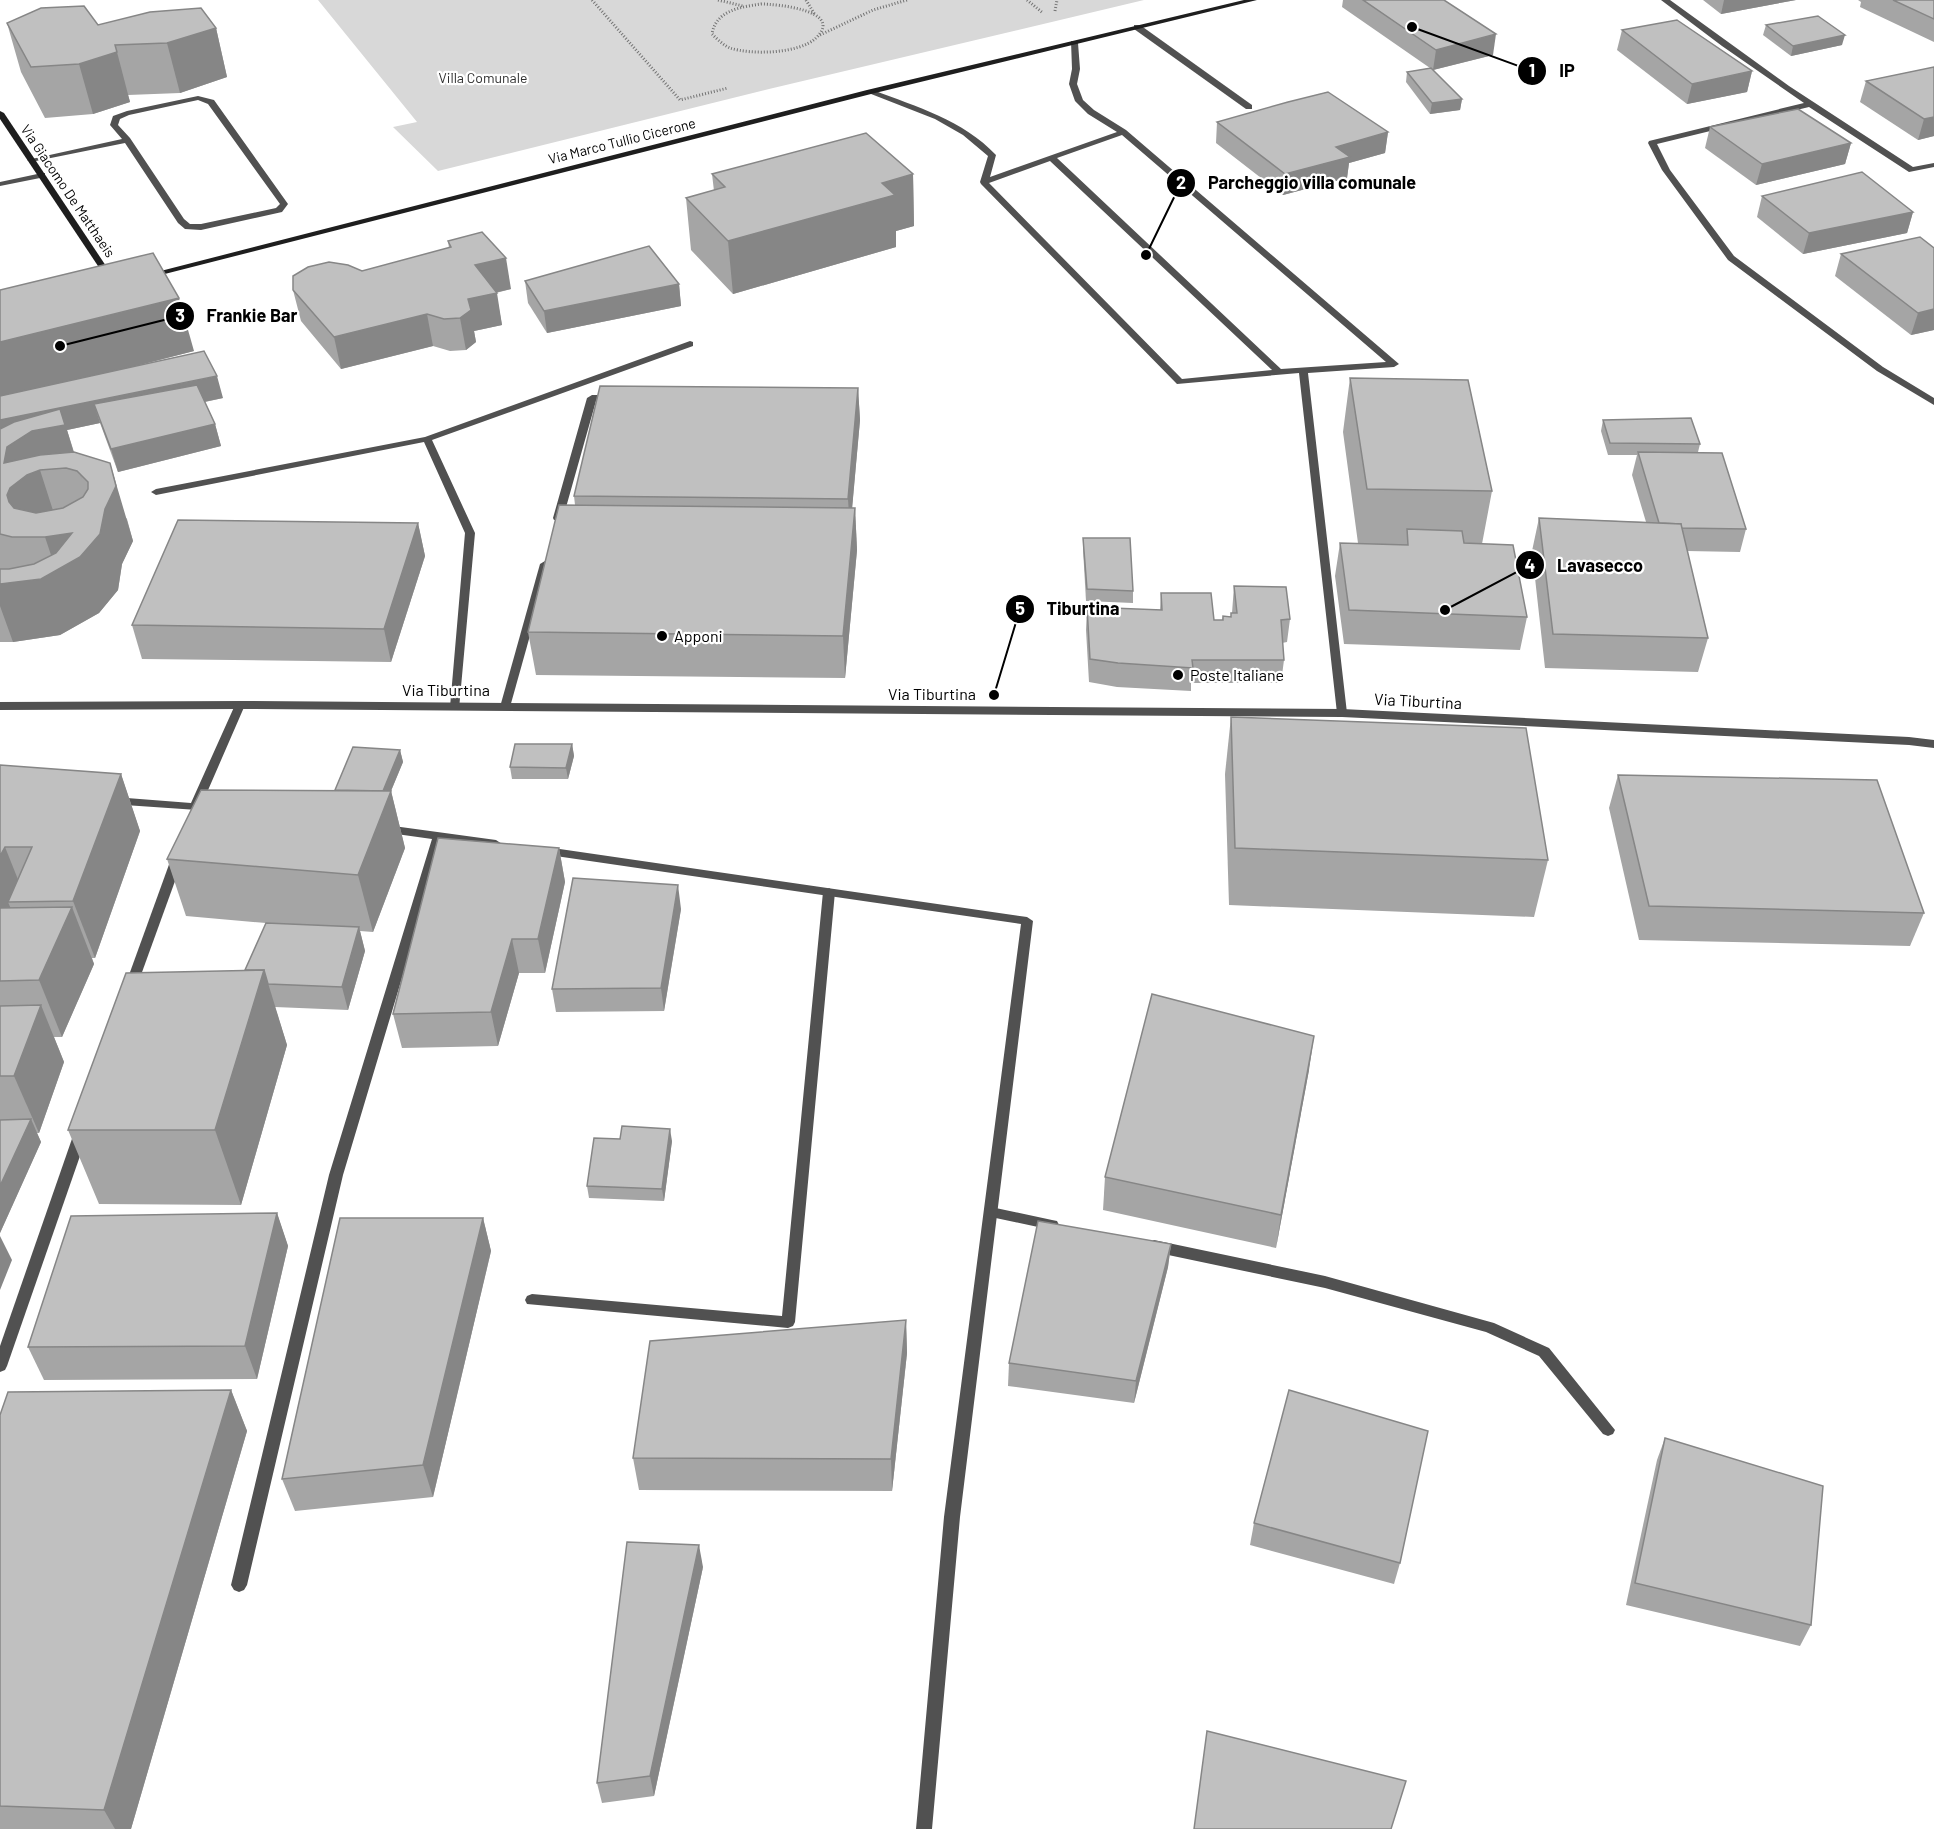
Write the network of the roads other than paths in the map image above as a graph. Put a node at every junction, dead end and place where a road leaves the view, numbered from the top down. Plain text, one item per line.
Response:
1 (1253, 0) edge
2 (1665, 0) edge
3 (1137, 27) junction
4 (1074, 43) junction
5 (870, 92) junction
6 (1810, 104) junction
7 (1250, 107) dead end
8 (0, 113) edge
9 (1124, 132) junction
10 (127, 140) junction
11 (1053, 159) junction
12 (31, 160) junction
13 (1934, 165) edge
14 (42, 175) junction
15 (984, 183) junction
16 (0, 184) edge
17 (137, 278) edge
18 (103, 286) edge
19 (690, 344) dead end
20 (1303, 370) junction
21 (1279, 372) junction
22 (627, 398) edge
23 (1934, 402) edge
24 (427, 439) junction
25 (156, 492) dead end
26 (557, 524) edge
27 (547, 558) edge
28 (240, 705) junction
29 (0, 706) edge
30 (454, 706) junction
31 (505, 707) junction
32 (1342, 713) junction
33 (1934, 744) edge
34 (104, 800) edge
35 (219, 809) edge
36 (194, 812) junction
37 (370, 827) edge
38 (439, 836) junction
39 (510, 846) edge
40 (180, 850) edge
41 (534, 850) edge
42 (829, 892) junction
43 (128, 995) edge
44 (86, 1119) edge
45 (991, 1212) junction
46 (1072, 1229) edge
47 (1141, 1244) edge
48 (532, 1300) dead end
49 (0, 1366) edge
50 (1608, 1430) dead end
51 (239, 1585) dead end
52 (924, 1829) edge

1 - 3 main road, Via Marco Tullio Cicerone
2 - 6 street
3 - 4 main road, Via Marco Tullio Cicerone
3 - 7 street
4 - 5 main road, Via Marco Tullio Cicerone
4 - 9 street
5 - 15 street
5 - 17 main road, Via Marco Tullio Cicerone
6 - 13 street
6 - 23 street
8 - 12 main road, Via Giacomo De Matthaeis
9 - 11 street
9 - 20 street
10 - 10 street
10 - 12 street
11 - 15 street
11 - 21 street
12 - 14 main road, Via Giacomo De Matthaeis
14 - 16 street
14 - 18 main road, Via Giacomo De Matthaeis
15 - 21 street
19 - 24 street
20 - 21 street
20 - 32 street
22 - 26 street
24 - 25 street
24 - 30 street
27 - 31 street
28 - 29 street, Via Tiburtina
28 - 30 street, Via Tiburtina
28 - 36 street
30 - 31 street, Via Tiburtina
31 - 32 street, Via Tiburtina
32 - 33 street, Via Tiburtina
34 - 36 street
35 - 36 street
37 - 38 street
38 - 39 street
38 - 51 street
40 - 43 street
41 - 42 street
42 - 45 street
42 - 48 street
44 - 49 street
45 - 46 street
45 - 52 street
47 - 50 street

